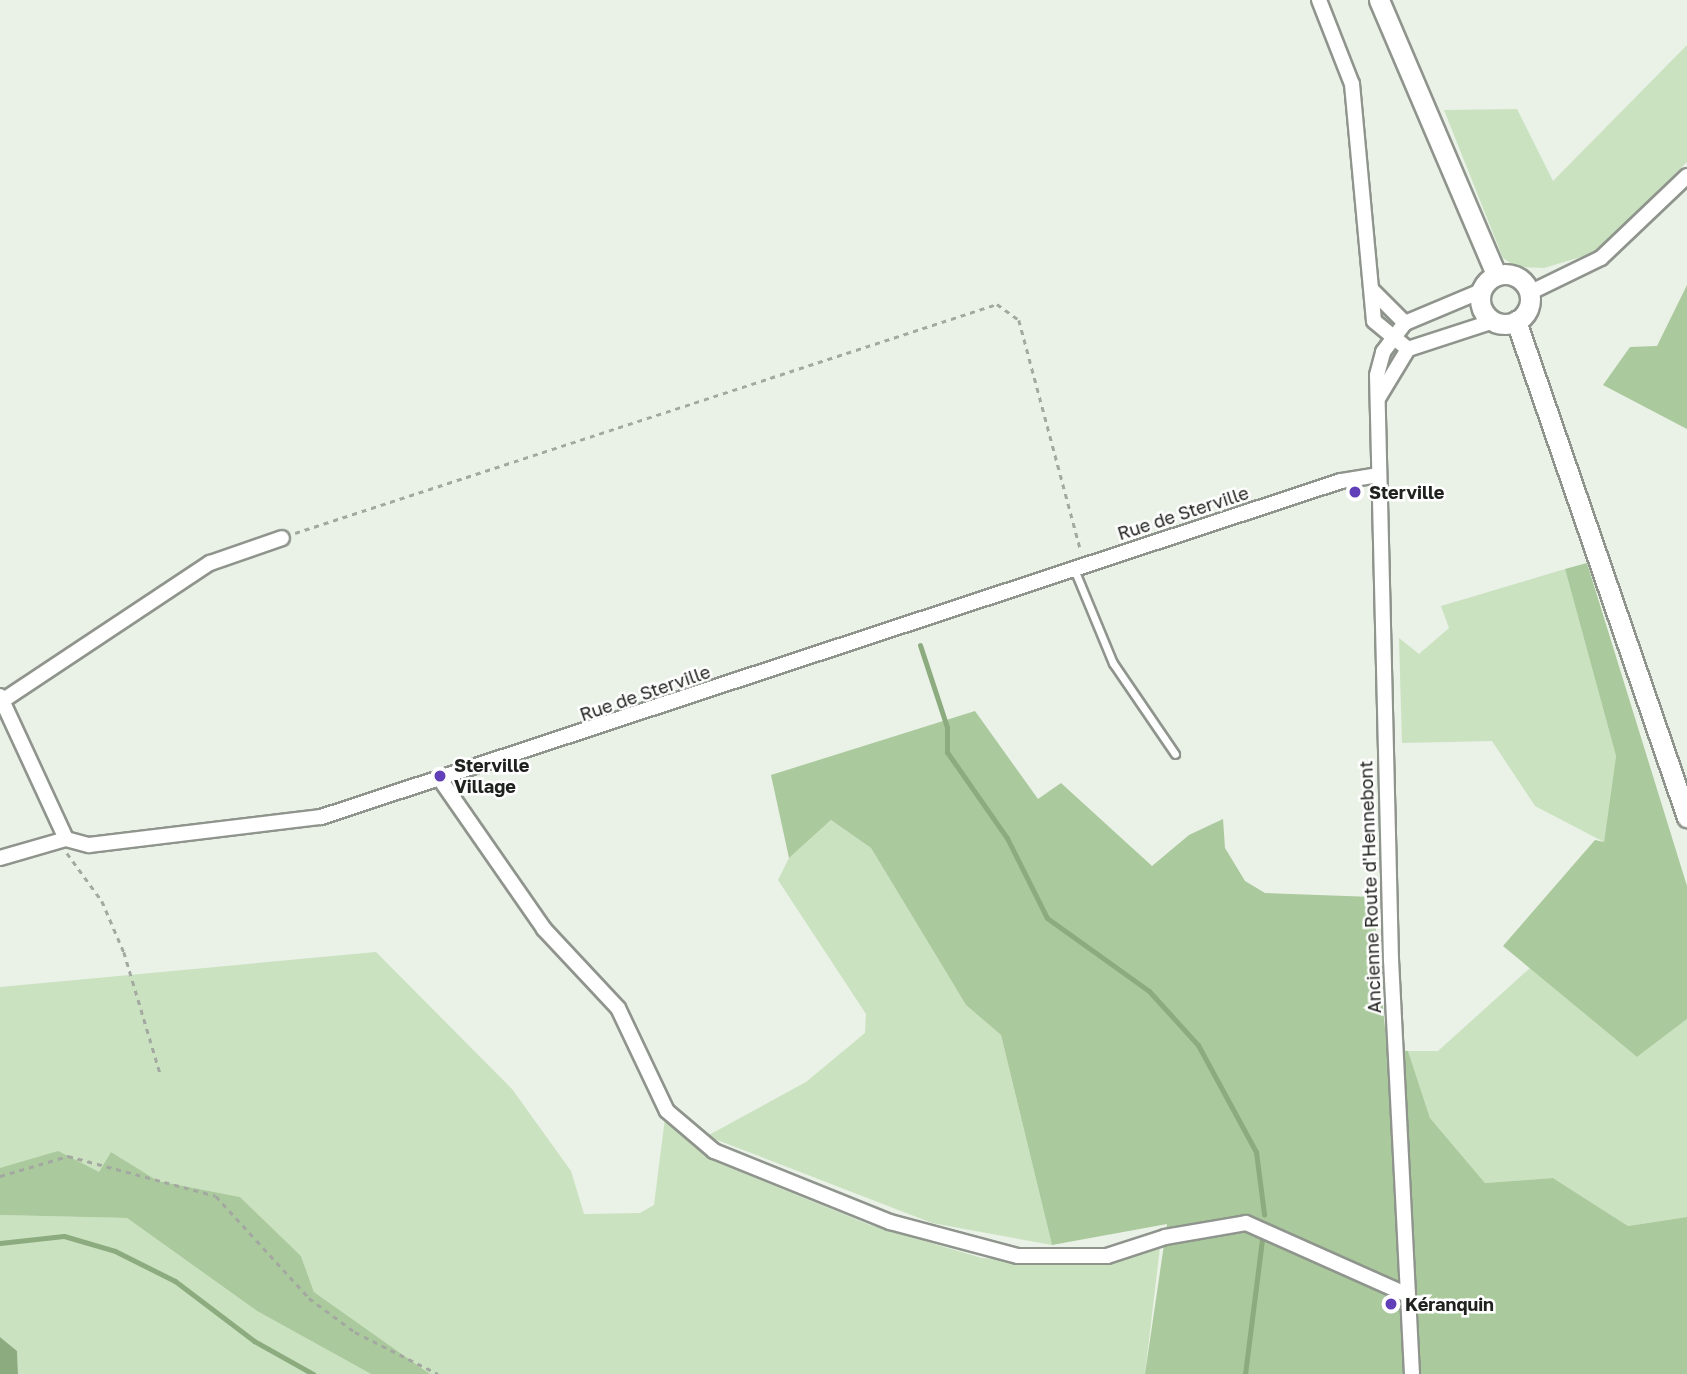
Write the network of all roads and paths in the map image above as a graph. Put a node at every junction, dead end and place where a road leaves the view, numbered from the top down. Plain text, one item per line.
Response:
1 (1319, 0) edge
2 (1379, 0) edge
3 (1687, 176) edge
4 (1496, 274) junction
5 (1371, 289) junction
6 (1481, 291) junction
7 (1529, 293) junction
8 (1494, 321) junction
9 (1516, 321) junction
10 (1405, 323) junction
11 (1391, 339) junction
12 (1408, 349) junction
13 (1379, 397) junction
14 (1377, 475) junction
15 (282, 538) joint
16 (1080, 567) junction
17 (2, 697) edge
18 (1174, 754) dead end
19 (442, 782) junction
20 (1687, 817) edge
21 (66, 839) junction
22 (0, 858) edge
23 (162, 1076) dead end
24 (0, 1176) edge
25 (1408, 1295) junction
26 (439, 1374) edge
27 (1412, 1374) edge

1 - 5 street
2 - 4 main road
3 - 7 street
4 - 6 main road
4 - 7 main road
5 - 10 street
5 - 11 street
6 - 8 main road
6 - 10 street
7 - 9 main road
8 - 9 main road
8 - 12 street
9 - 20 main road
10 - 11 street, Ancienne Route d'Hennebont
11 - 12 street
11 - 13 street, Ancienne Route d'Hennebont
12 - 13 street
13 - 14 street, Ancienne Route d'Hennebont
14 - 16 street, Rue de Sterville
14 - 25 street, Ancienne Route d'Hennebont
15 - 16 path
15 - 17 street
16 - 18 lane
16 - 19 street, Rue de Sterville
17 - 21 street
19 - 21 street, Rue de Sterville
19 - 25 street
21 - 22 street
21 - 23 path
24 - 26 path
25 - 27 street, Ancienne Route d'Hennebont

